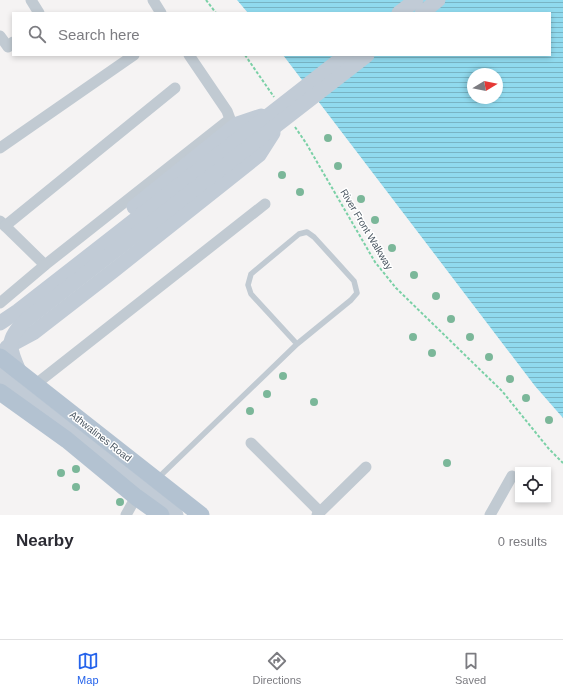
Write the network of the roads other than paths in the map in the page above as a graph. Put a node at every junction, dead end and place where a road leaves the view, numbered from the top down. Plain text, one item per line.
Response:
1 (31, 0) edge
2 (152, 0) edge
3 (416, 0) edge
4 (438, 0) edge
5 (38, 12) edge
6 (160, 12) edge
7 (401, 12) edge
8 (423, 12) edge
9 (0, 36) edge
10 (12, 43) edge
11 (133, 56) edge
12 (190, 56) edge
13 (345, 56) edge
14 (366, 56) edge
15 (175, 88) dead end
16 (279, 115) junction
17 (0, 148) edge
18 (265, 204) dead end
19 (3, 223) edge
20 (44, 265) junction
21 (0, 303) edge
22 (0, 323) edge
23 (0, 328) edge
24 (297, 344) junction
25 (0, 349) edge
26 (0, 357) edge
27 (0, 371) edge
28 (19, 371) junction
29 (36, 384) junction
30 (0, 392) edge
31 (250, 443) dead end
32 (111, 444) junction
33 (95, 463) junction
34 (366, 467) dead end
35 (512, 476) dead end
36 (157, 480) junction
37 (136, 497) junction
38 (318, 514) edge
39 (126, 515) edge
40 (161, 515) edge
41 (176, 515) edge
42 (200, 515) edge
43 (490, 515) edge

1 - 5 street
2 - 6 street
3 - 7 main road
4 - 8 main road
9 - 10 street
11 - 17 street
12 - 20 street
13 - 16 main road
14 - 16 main road
15 - 19 street
16 - 22 main road
16 - 23 main road
16 - 25 main road
16 - 28 main road
18 - 29 street
19 - 20 street
20 - 21 street
24 - 24 lane
24 - 36 lane
26 - 28 main road, Athwalines Road
27 - 41 main road
28 - 29 main road, Athwalines Road
29 - 32 main road, Athwalines Road
30 - 33 main road
31 - 38 street
32 - 33 main road
32 - 36 main road, Athwalines Road
33 - 37 main road
34 - 38 street
35 - 43 street
36 - 42 main road, Athwalines Road
37 - 39 street
37 - 40 main road

